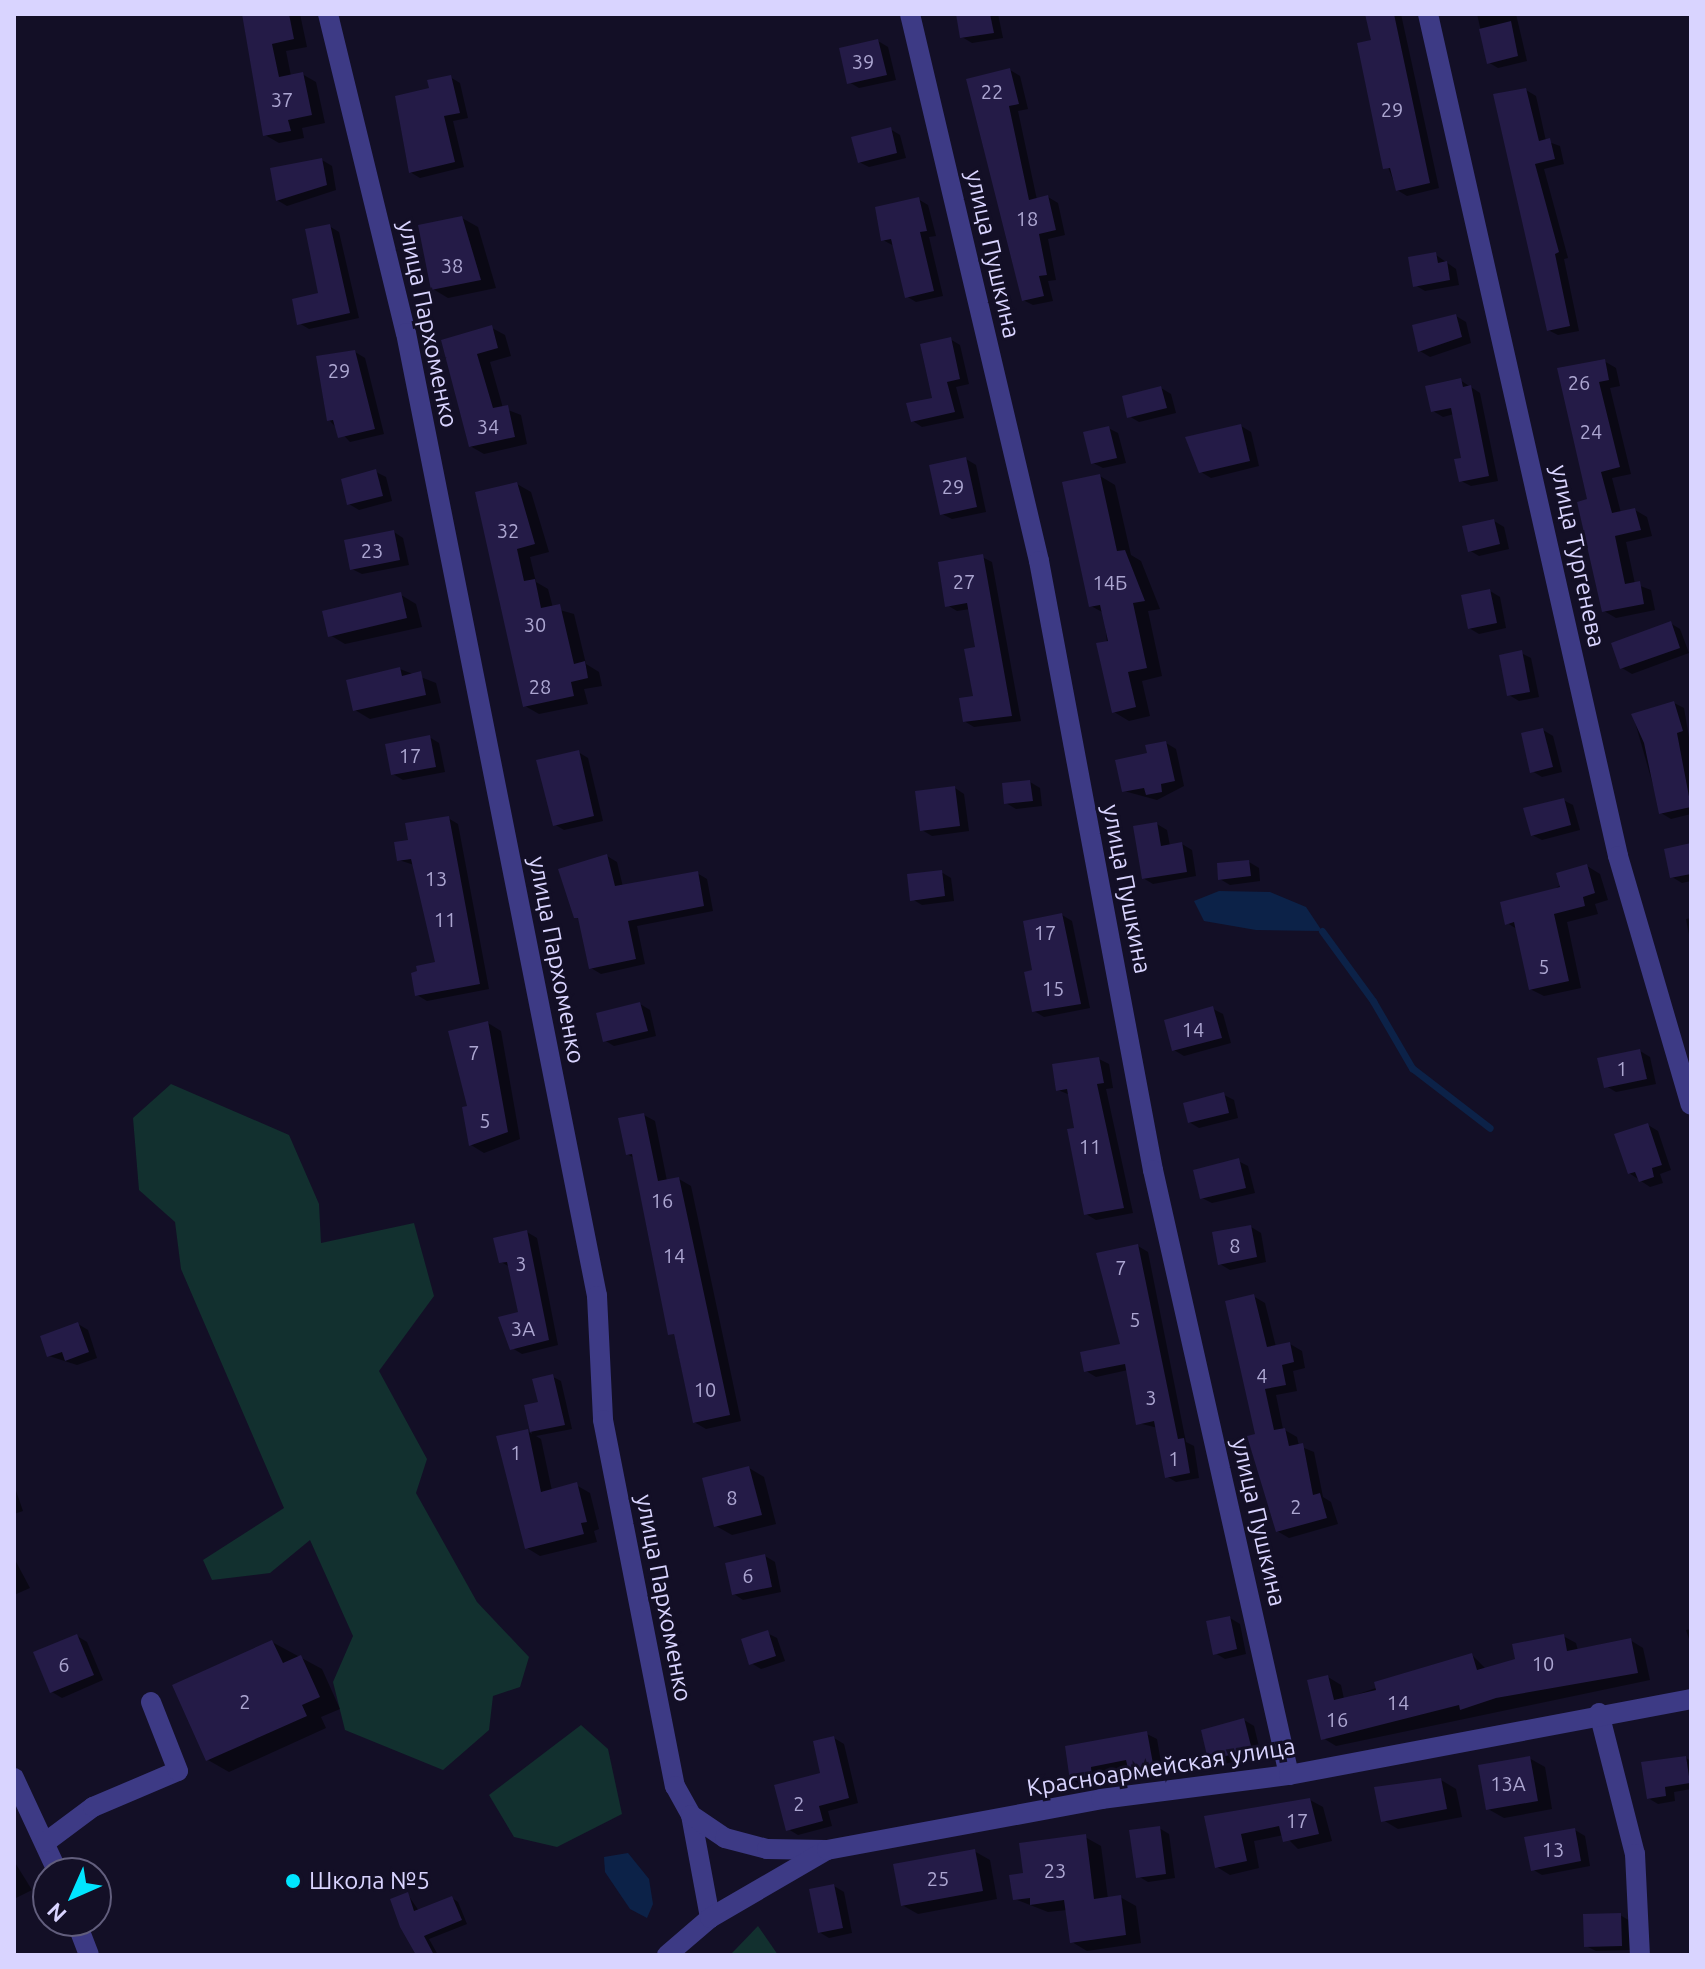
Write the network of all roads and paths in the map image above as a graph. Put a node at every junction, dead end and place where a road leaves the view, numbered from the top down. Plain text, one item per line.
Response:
1 (328, 14) edge
2 (910, 14) edge
3 (1428, 14) edge
4 (1691, 1105) edge
5 (1691, 1699) edge
6 (151, 1702) dead end
7 (1599, 1713) junction
8 (1289, 1775) junction
9 (14, 1778) edge
10 (691, 1815) junction
11 (46, 1842) junction
12 (827, 1850) junction
13 (52, 1857) edge
14 (710, 1918) junction
15 (667, 1955) edge
16 (1640, 1955) edge

1 - 10 street, улица Пархоменко
2 - 8 street, улица Пушкина
3 - 4 street, улица Тургенева
5 - 7 street, Красноармейская улица
6 - 11 street
7 - 8 street, Красноармейская улица
7 - 16 street
8 - 12 street, Красноармейская улица
9 - 11 street
10 - 12 street
10 - 14 street, улица Пархоменко
11 - 13 street
12 - 14 street, Красноармейская улица
14 - 15 street, Красноармейская улица

